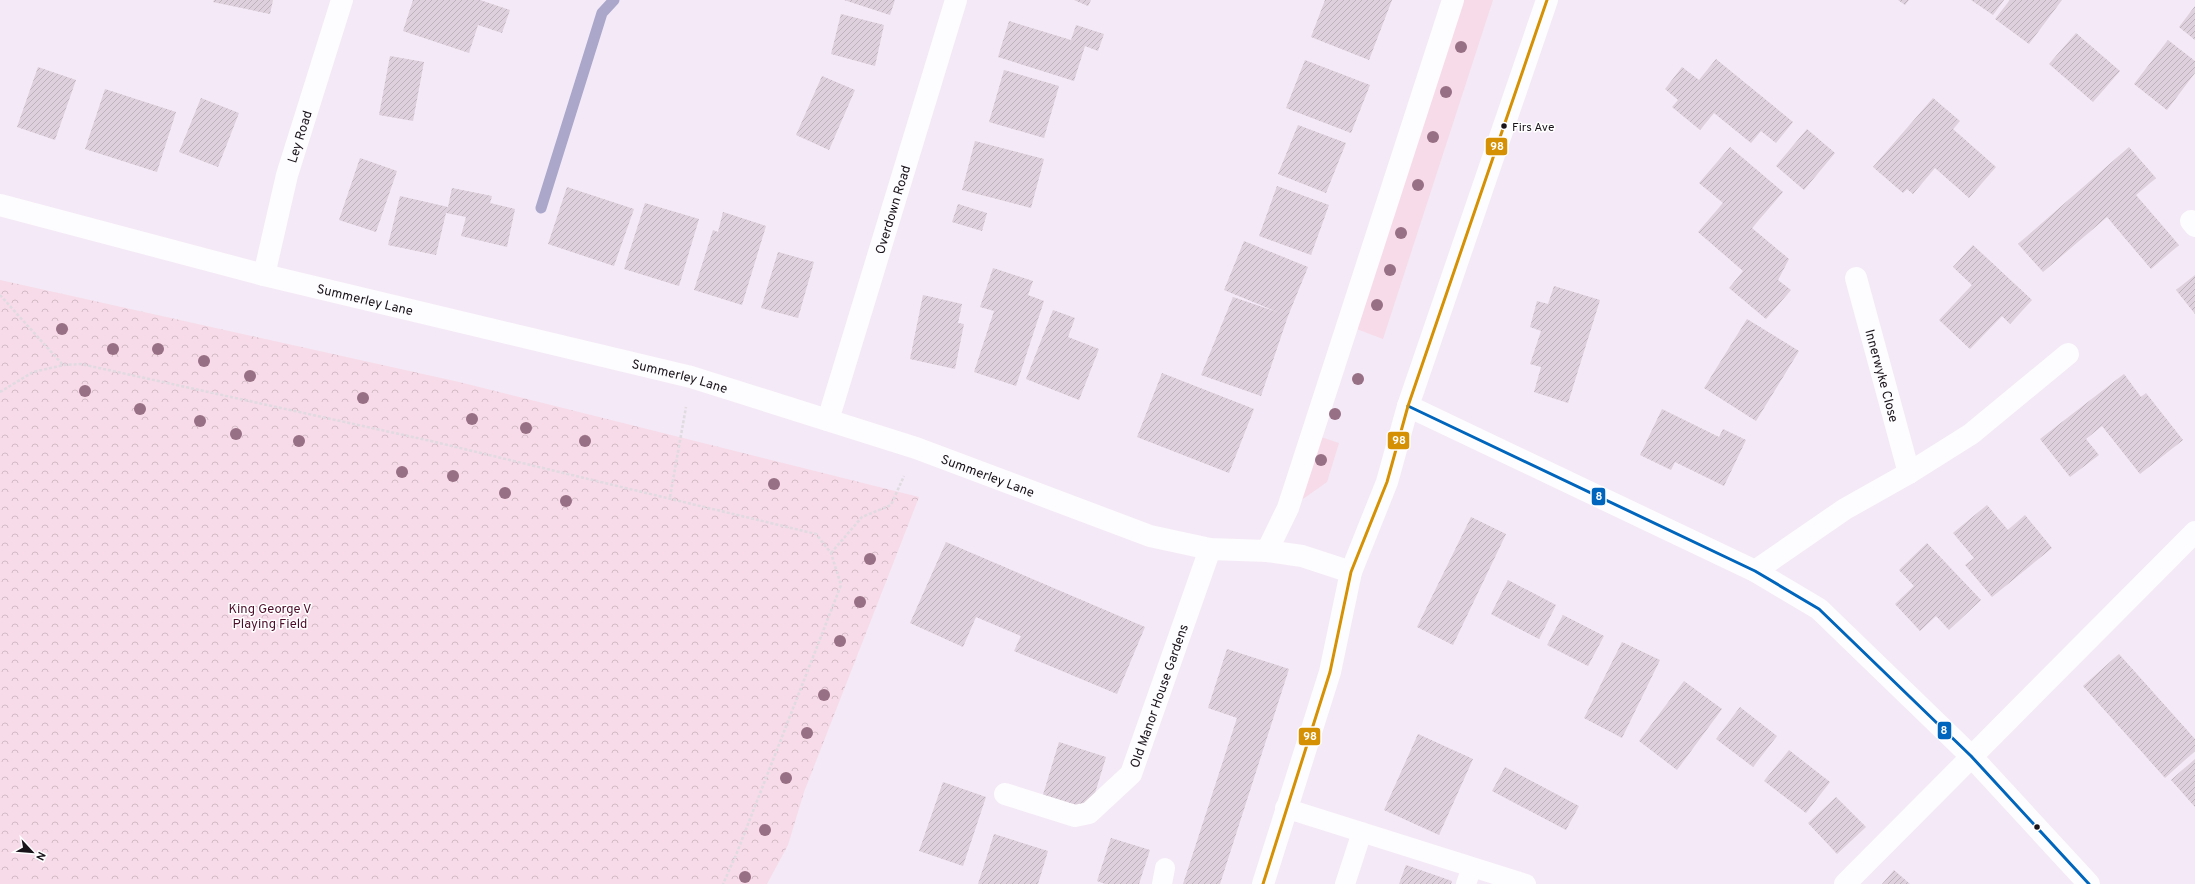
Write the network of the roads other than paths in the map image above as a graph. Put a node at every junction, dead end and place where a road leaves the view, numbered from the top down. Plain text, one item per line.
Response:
1 (342, 0) edge
2 (956, 0) edge
3 (1453, 0) edge
4 (1547, 0) edge
5 (0, 205) edge
6 (264, 275) junction
7 (1856, 278) dead end
8 (2068, 354) dead end
9 (1408, 406) junction
10 (828, 420) junction
11 (1909, 473) junction
12 (2195, 532) edge
13 (1210, 549) junction
14 (1266, 551) junction
15 (1755, 571) junction
16 (1351, 572) junction
17 (1971, 756) junction
18 (1005, 794) dead end
19 (1285, 808) junction
20 (1362, 832) junction
21 (1469, 875) edge
22 (1263, 884) edge
23 (1345, 884) edge
24 (1526, 884) edge
25 (1845, 884) edge
26 (2088, 884) edge

1 - 6 street, Ley Road
2 - 10 street, Overdown Road
3 - 14 street
4 - 9 street
5 - 6 street, Summerley Lane
6 - 10 street, Summerley Lane
7 - 11 street, Innerwyke Close
8 - 11 street
9 - 15 street
9 - 16 street
10 - 13 street, Summerley Lane
11 - 15 street
12 - 17 street
13 - 14 street, Summerley Lane
13 - 18 street, Old Manor House Gardens
14 - 16 street, Summerley Lane
15 - 17 street
16 - 19 street
17 - 25 street
17 - 26 street
19 - 20 lane
19 - 22 street
20 - 21 lane
20 - 23 lane
21 - 24 lane

